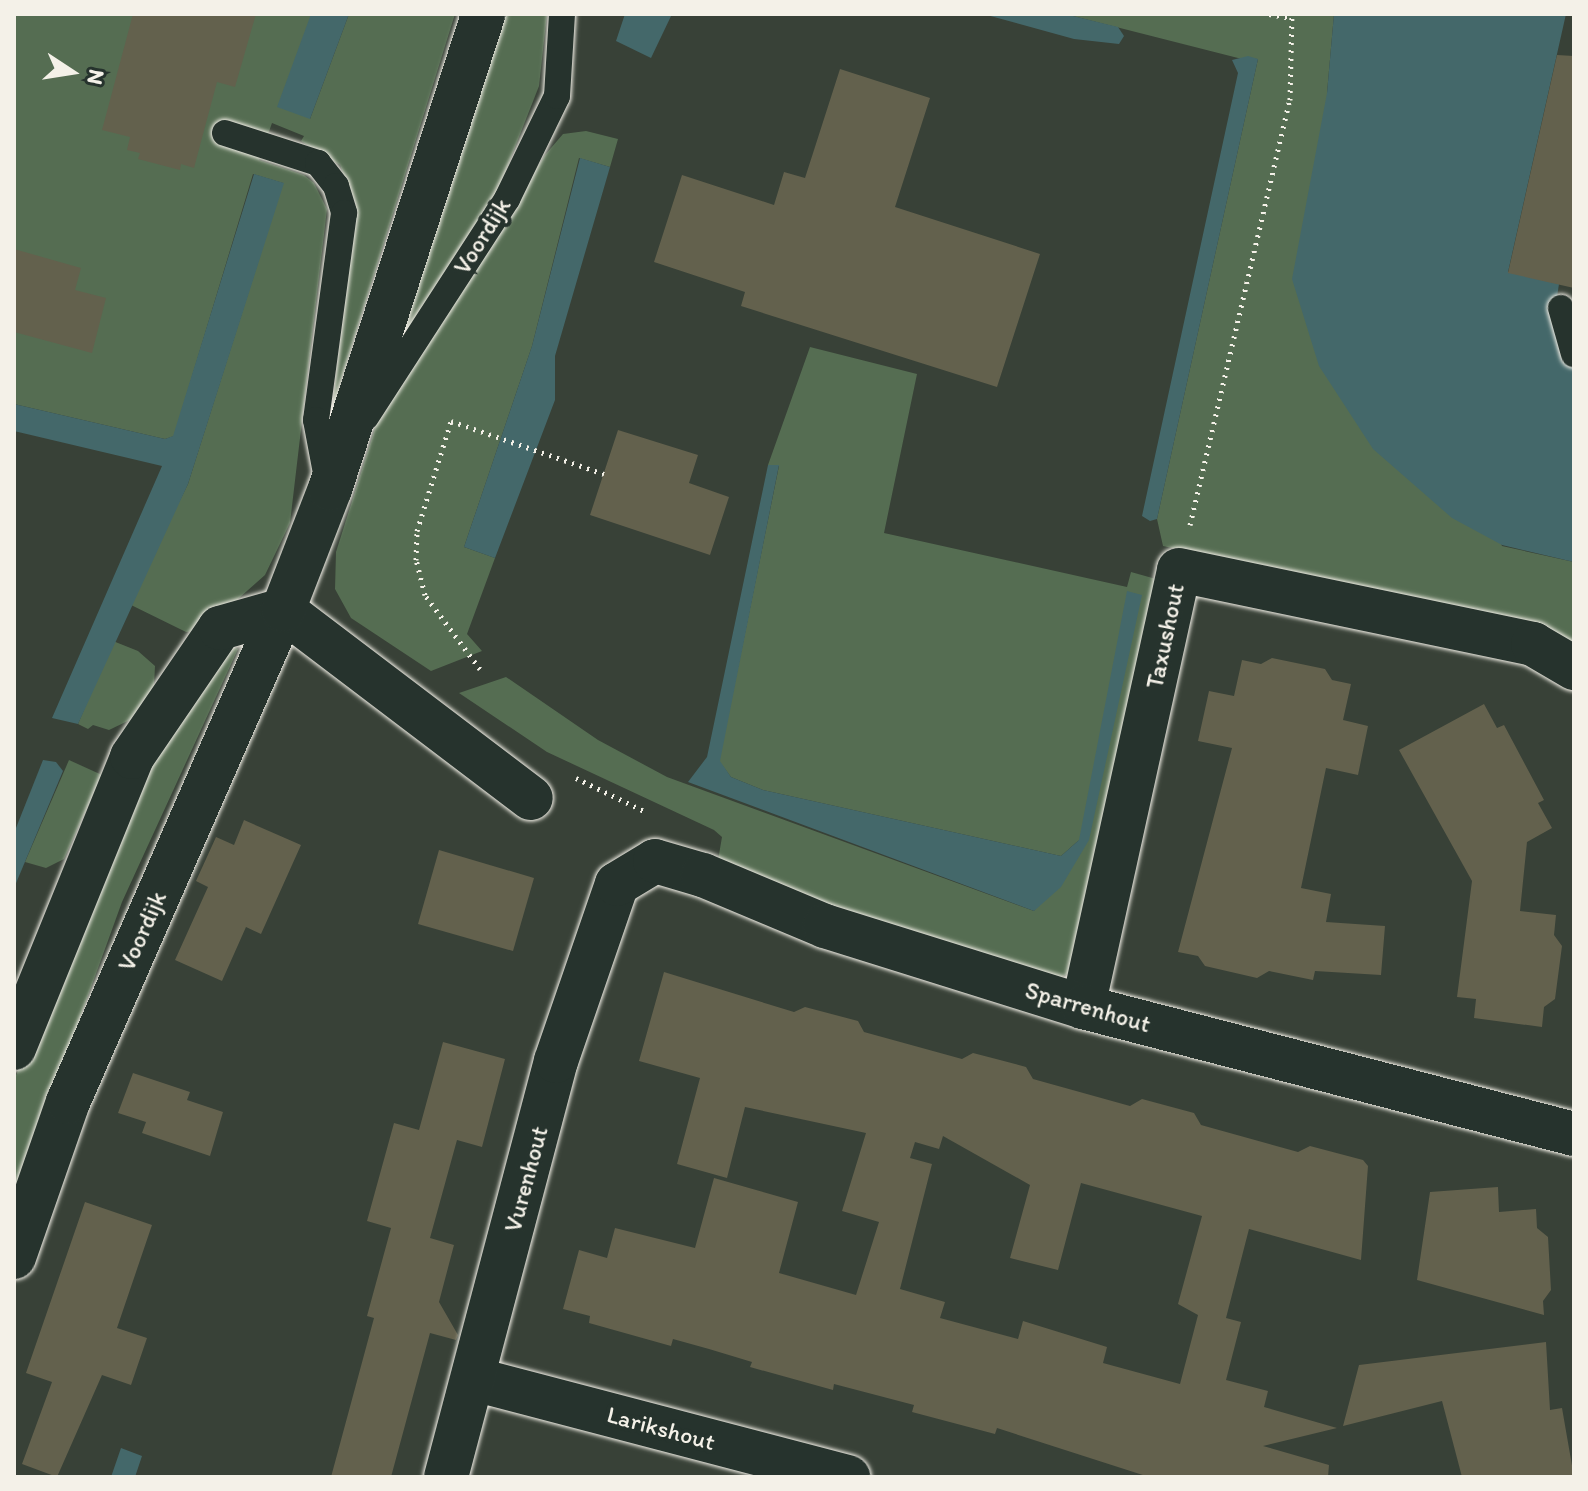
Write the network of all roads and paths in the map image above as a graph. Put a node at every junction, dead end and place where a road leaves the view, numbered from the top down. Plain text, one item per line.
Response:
1 (483, 14) edge
2 (562, 14) edge
3 (1269, 14) edge
4 (1292, 16) edge
5 (225, 133) dead end
6 (1561, 308) dead end
7 (1574, 354) edge
8 (347, 434) junction
9 (604, 474) dead end
10 (330, 489) junction
11 (1179, 570) junction
12 (283, 610) junction
13 (1574, 668) edge
14 (480, 669) dead end
15 (569, 774) dead end
16 (531, 798) dead end
17 (653, 816) dead end
18 (617, 884) joint
19 (1083, 1007) junction
20 (14, 1048) edge
21 (1574, 1134) edge
22 (14, 1257) edge
23 (474, 1379) junction
24 (446, 1477) edge
25 (848, 1477) edge

1 - 8 street, Voordijk
2 - 8 lane, Voordijk
3 - 4 path
4 - 11 path
5 - 10 lane
6 - 7 lane
8 - 10 street, Voordijk
9 - 14 path
10 - 12 street, Voordijk
11 - 13 street, Taxushout
11 - 19 street, Taxushout
12 - 16 street
12 - 20 street
12 - 22 street, Voordijk
15 - 17 path
18 - 19 street, Sparrenhout
18 - 23 street, Vurenhout
19 - 21 street, Sparrenhout
23 - 24 street, Vurenhout
23 - 25 street, Larikshout

